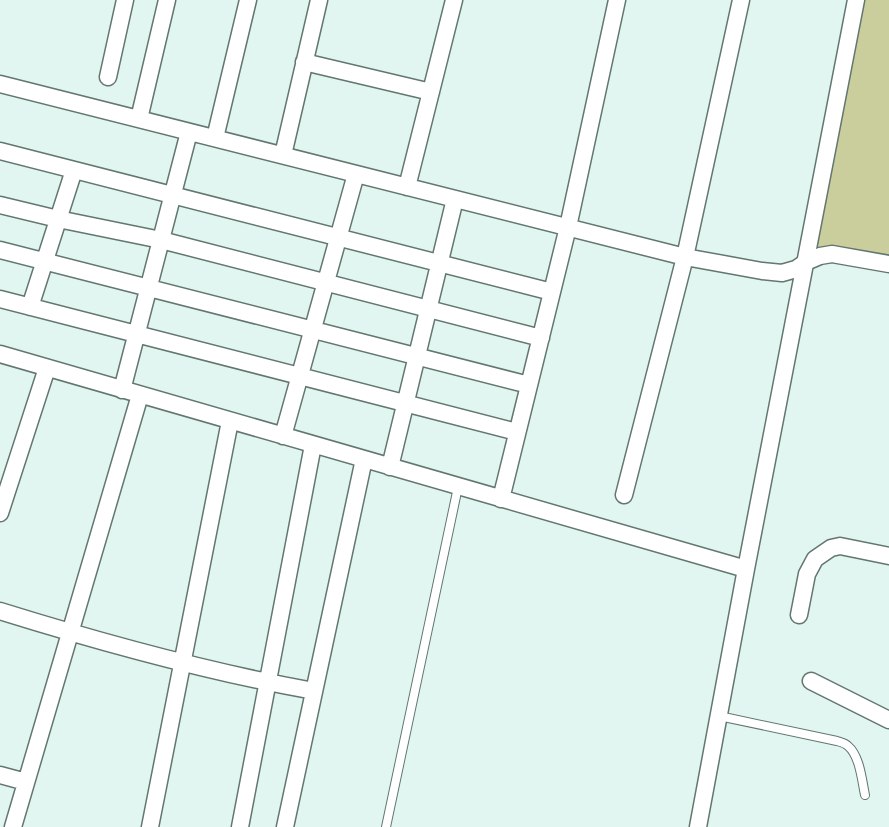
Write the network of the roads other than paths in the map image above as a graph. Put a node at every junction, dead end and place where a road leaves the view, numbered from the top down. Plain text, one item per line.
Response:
1 (125, 0) edge
2 (167, 0) edge
3 (248, 0) edge
4 (319, 0) edge
5 (454, 0) edge
6 (617, 0) edge
7 (741, 0) edge
8 (856, 0) edge
9 (304, 62) junction
10 (108, 77) dead end
11 (0, 84) edge
12 (431, 92) junction
13 (138, 119) junction
14 (189, 132) junction
15 (215, 138) junction
16 (0, 151) edge
17 (283, 155) junction
18 (74, 170) junction
19 (356, 174) junction
20 (408, 187) junction
21 (172, 195) junction
22 (455, 199) junction
23 (0, 204) edge
24 (58, 219) junction
25 (568, 227) junction
26 (338, 237) junction
27 (161, 240) junction
28 (0, 250) edge
29 (685, 257) junction
30 (45, 261) junction
31 (806, 262) junction
32 (440, 263) junction
33 (889, 264) edge
34 (326, 282) junction
35 (148, 287) junction
36 (552, 292) junction
37 (0, 299) edge
38 (30, 307) junction
39 (428, 309) junction
40 (312, 329) junction
41 (136, 334) junction
42 (541, 338) junction
43 (0, 354) edge
44 (417, 356) junction
45 (47, 368) junction
46 (299, 376) junction
47 (529, 385) junction
48 (122, 390) junction
49 (140, 395) junction
50 (405, 404) junction
51 (230, 421) junction
52 (517, 432) junction
53 (283, 436) junction
54 (312, 445) junction
55 (364, 459) junction
56 (390, 467) junction
57 (458, 487) junction
58 (624, 495) dead end
59 (501, 499) junction
60 (0, 513) edge
61 (889, 556) edge
62 (746, 570) junction
63 (0, 611) edge
64 (799, 615) dead end
65 (70, 633) junction
66 (181, 662) junction
67 (811, 681) dead end
68 (268, 683) junction
69 (314, 692) junction
70 (719, 716) junction
71 (889, 720) edge
72 (0, 775) edge
73 (26, 782) junction
74 (865, 795) dead end
75 (13, 827) edge
76 (150, 827) edge
77 (240, 827) edge
78 (285, 827) edge
79 (386, 827) edge
80 (698, 827) edge

1 - 10 street
2 - 13 street
3 - 15 street
4 - 9 street
5 - 12 street
6 - 25 street
7 - 29 street
8 - 31 street
9 - 12 street
9 - 17 street
11 - 13 street
12 - 20 street
13 - 14 street
14 - 15 street
14 - 21 street
15 - 17 street
16 - 18 street
17 - 19 street
18 - 21 street
18 - 24 street
19 - 20 street
19 - 26 street
20 - 22 street
21 - 26 street
21 - 27 street
22 - 25 street
22 - 32 street
23 - 24 street
24 - 27 street
24 - 30 street
25 - 29 street
25 - 36 street
26 - 32 street
26 - 34 street
27 - 34 street
27 - 35 street
28 - 30 street
29 - 31 street
29 - 58 street
30 - 35 street
30 - 38 street
31 - 33 street
31 - 62 street
32 - 36 street
32 - 39 street
34 - 39 street
34 - 40 street
35 - 40 street
35 - 41 street
36 - 42 street
37 - 38 street
38 - 41 street
39 - 42 street
39 - 44 street
40 - 44 street
40 - 46 street
41 - 46 street
41 - 48 street
42 - 47 street
43 - 45 street
44 - 47 street
44 - 50 street
45 - 48 street
45 - 60 street
46 - 50 street
46 - 53 street
47 - 52 street
48 - 49 street
49 - 51 street
49 - 65 street
50 - 52 street
50 - 56 street
51 - 53 street
51 - 66 street
52 - 59 street
53 - 54 street
54 - 55 street
54 - 68 street
55 - 56 street
55 - 69 street
56 - 57 street
57 - 59 street
57 - 79 lane
59 - 62 street
61 - 64 street
62 - 70 street
63 - 65 street
65 - 66 street
65 - 73 street
66 - 68 street
66 - 76 street
67 - 71 street
68 - 69 street
68 - 77 street
69 - 78 street
70 - 74 lane
70 - 80 street
72 - 73 street
73 - 75 street

